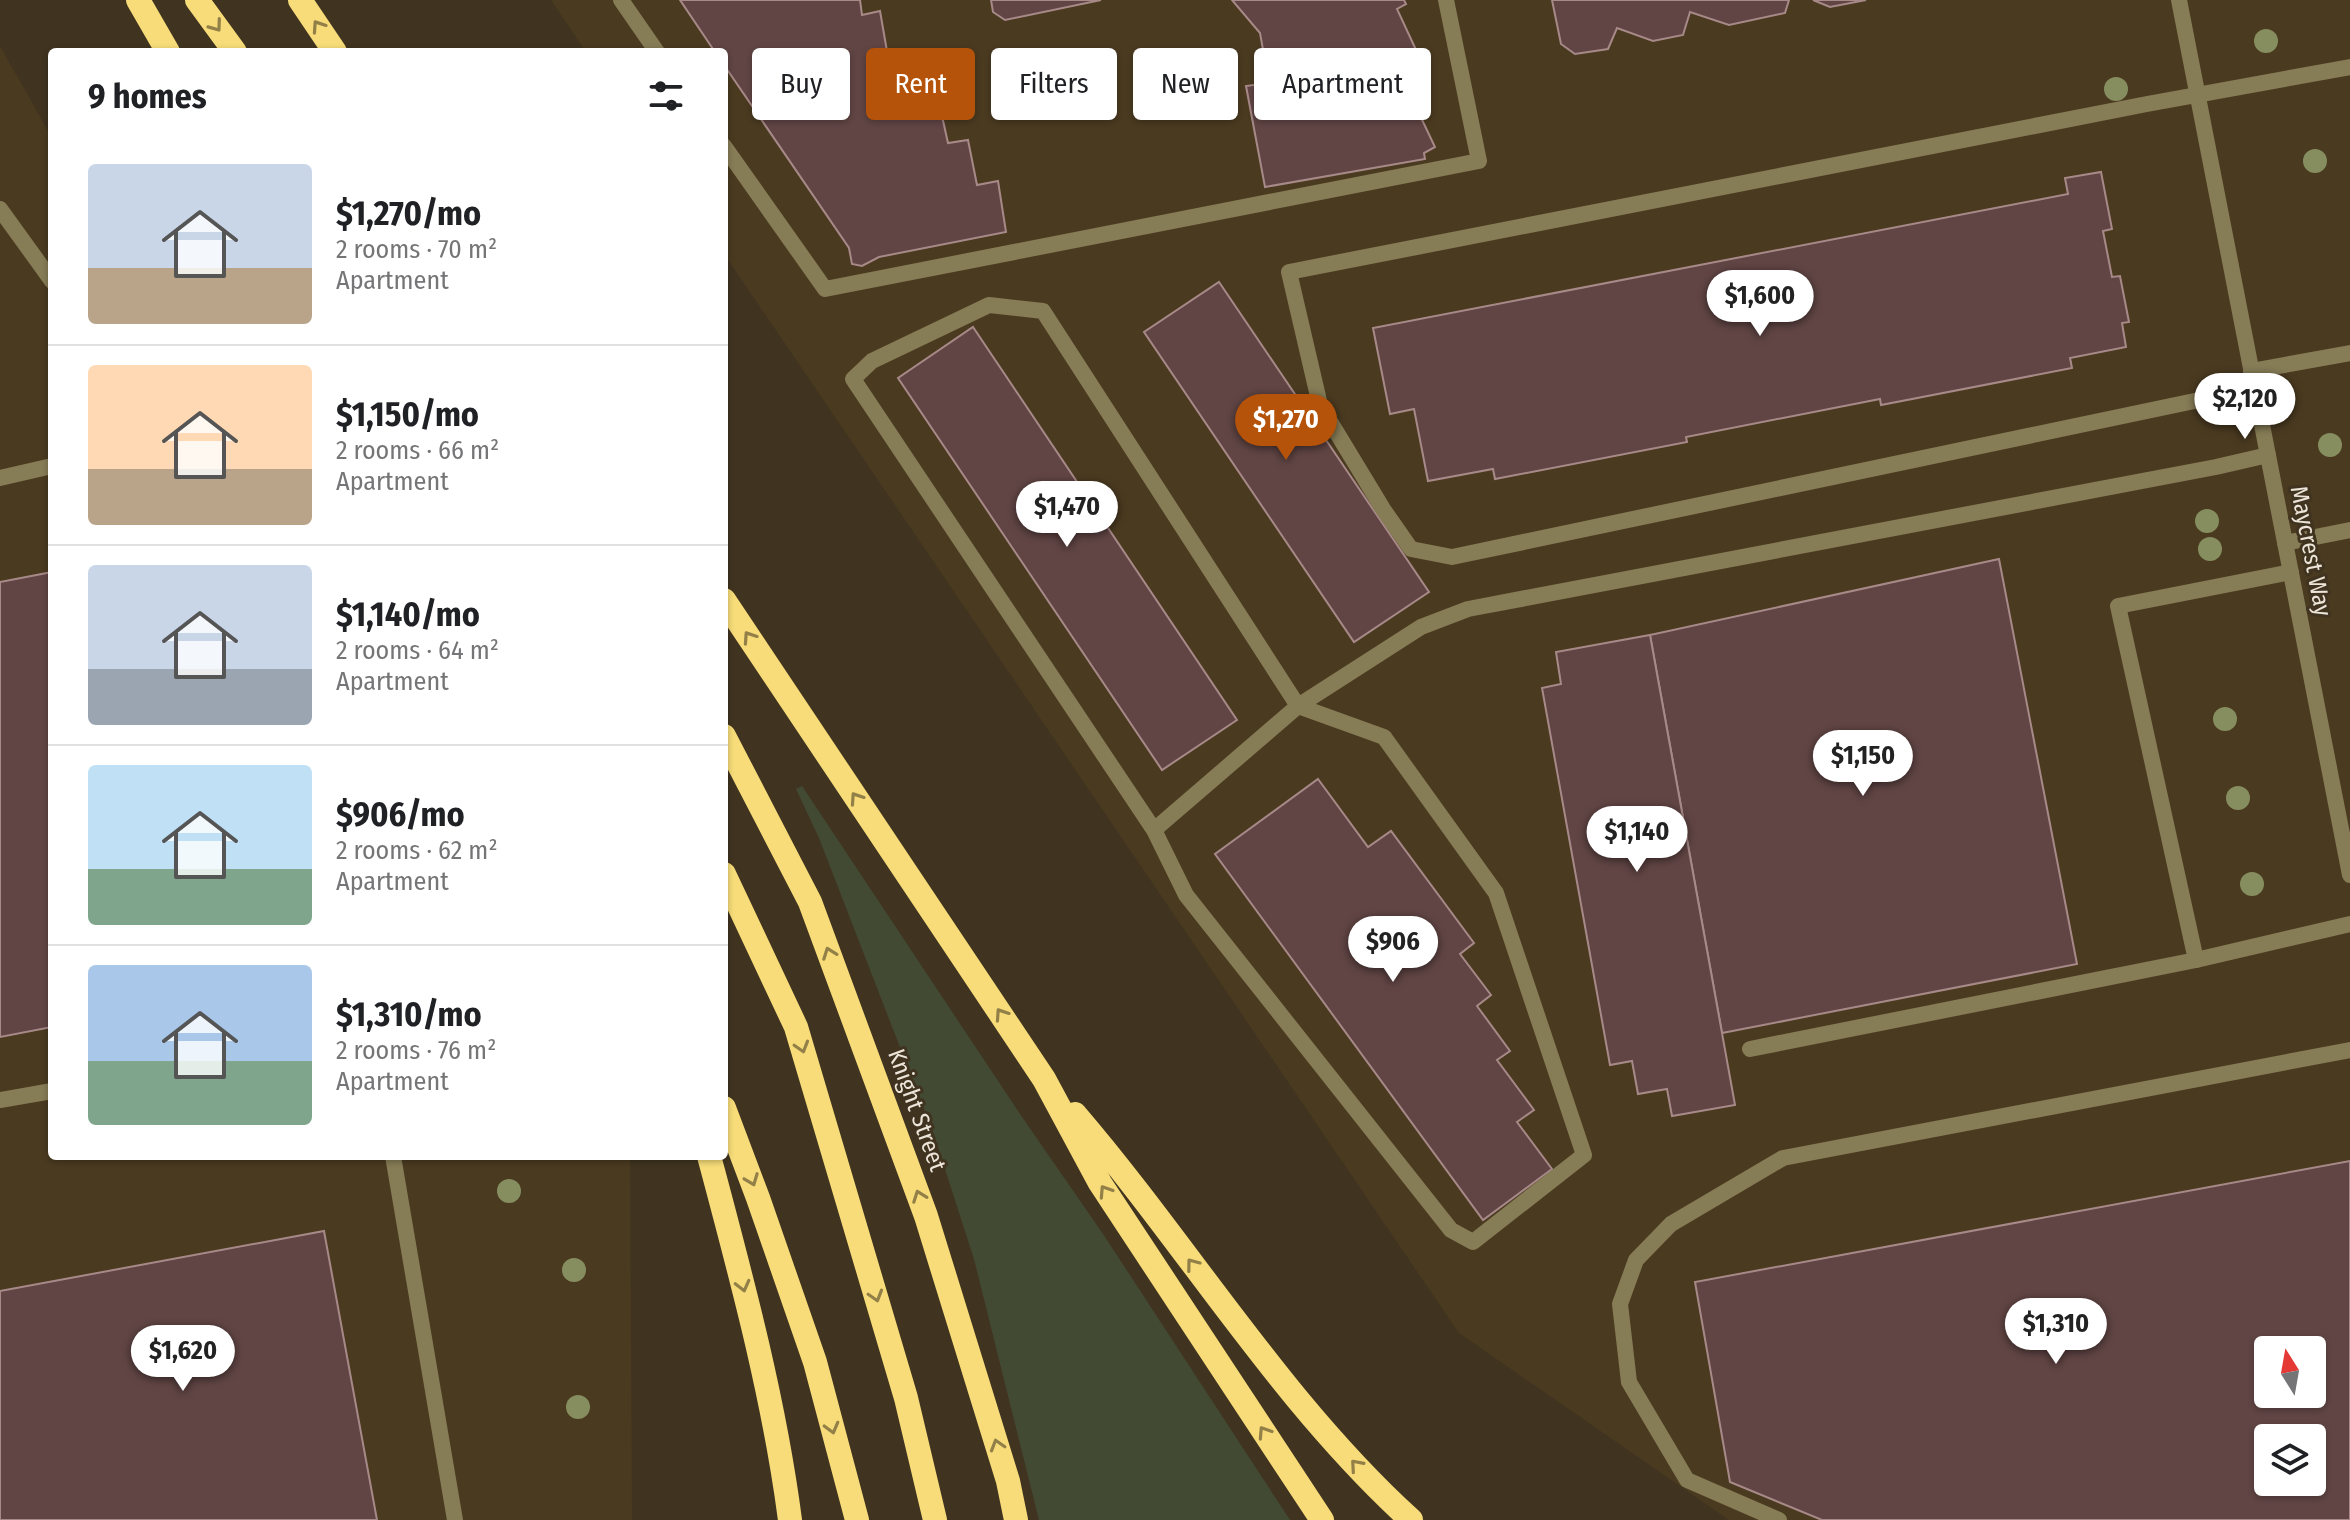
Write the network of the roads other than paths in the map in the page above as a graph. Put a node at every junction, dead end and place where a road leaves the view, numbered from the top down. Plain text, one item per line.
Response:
1 (138, 0) edge
2 (197, 0) edge
3 (300, 0) edge
4 (621, 0) edge
5 (1446, 0) edge
6 (2179, 0) edge
7 (166, 48) edge
8 (232, 48) edge
9 (332, 48) edge
10 (654, 48) edge
11 (2350, 67) edge
12 (2197, 96) junction
13 (728, 152) edge
14 (0, 209) edge
15 (48, 275) edge
16 (2350, 353) edge
17 (2253, 379) junction
18 (2268, 455) junction
19 (48, 467) edge
20 (0, 478) edge
21 (2350, 530) edge
22 (2285, 543) junction
23 (2291, 572) junction
24 (728, 606) edge
25 (1298, 706) junction
26 (728, 744) edge
27 (2345, 827) edge
28 (1154, 830) junction
29 (2350, 875) edge
30 (728, 882) edge
31 (2350, 924) edge
32 (2196, 960) junction
33 (1750, 1049) dead end
34 (2350, 1050) edge
35 (1044, 1079) junction
36 (48, 1092) edge
37 (0, 1100) edge
38 (728, 1119) edge
39 (394, 1160) edge
40 (710, 1160) edge
41 (455, 1520) edge
42 (790, 1520) edge
43 (857, 1520) edge
44 (935, 1520) edge
45 (1016, 1520) edge
46 (1322, 1520) edge
47 (1411, 1520) edge
48 (1779, 1520) edge

1 - 7 highway
2 -> 8 highway
9 -> 3 highway
4 - 10 street
5 - 13 street
6 - 12 street, Maycrest Way
11 - 12 street
12 - 17 street, Maycrest Way
12 - 17 street
14 - 15 street
16 - 17 street
17 - 18 street, Maycrest Way
18 - 22 street, Maycrest Way
18 - 25 street
19 - 20 street
21 - 22 street
22 - 23 street, Maycrest Way
23 - 27 street, Maycrest Way
23 - 32 street
35 -> 24 highway
25 - 28 street
25 - 28 street
25 - 28 street
45 -> 26 highway, Knight Street
27 - 29 street, Maycrest Way
30 -> 44 highway
31 - 32 street
32 - 33 street
34 - 48 street
46 -> 35 highway
47 -> 35 highway
36 - 37 street
38 -> 43 highway
39 - 41 street
40 -> 42 highway

